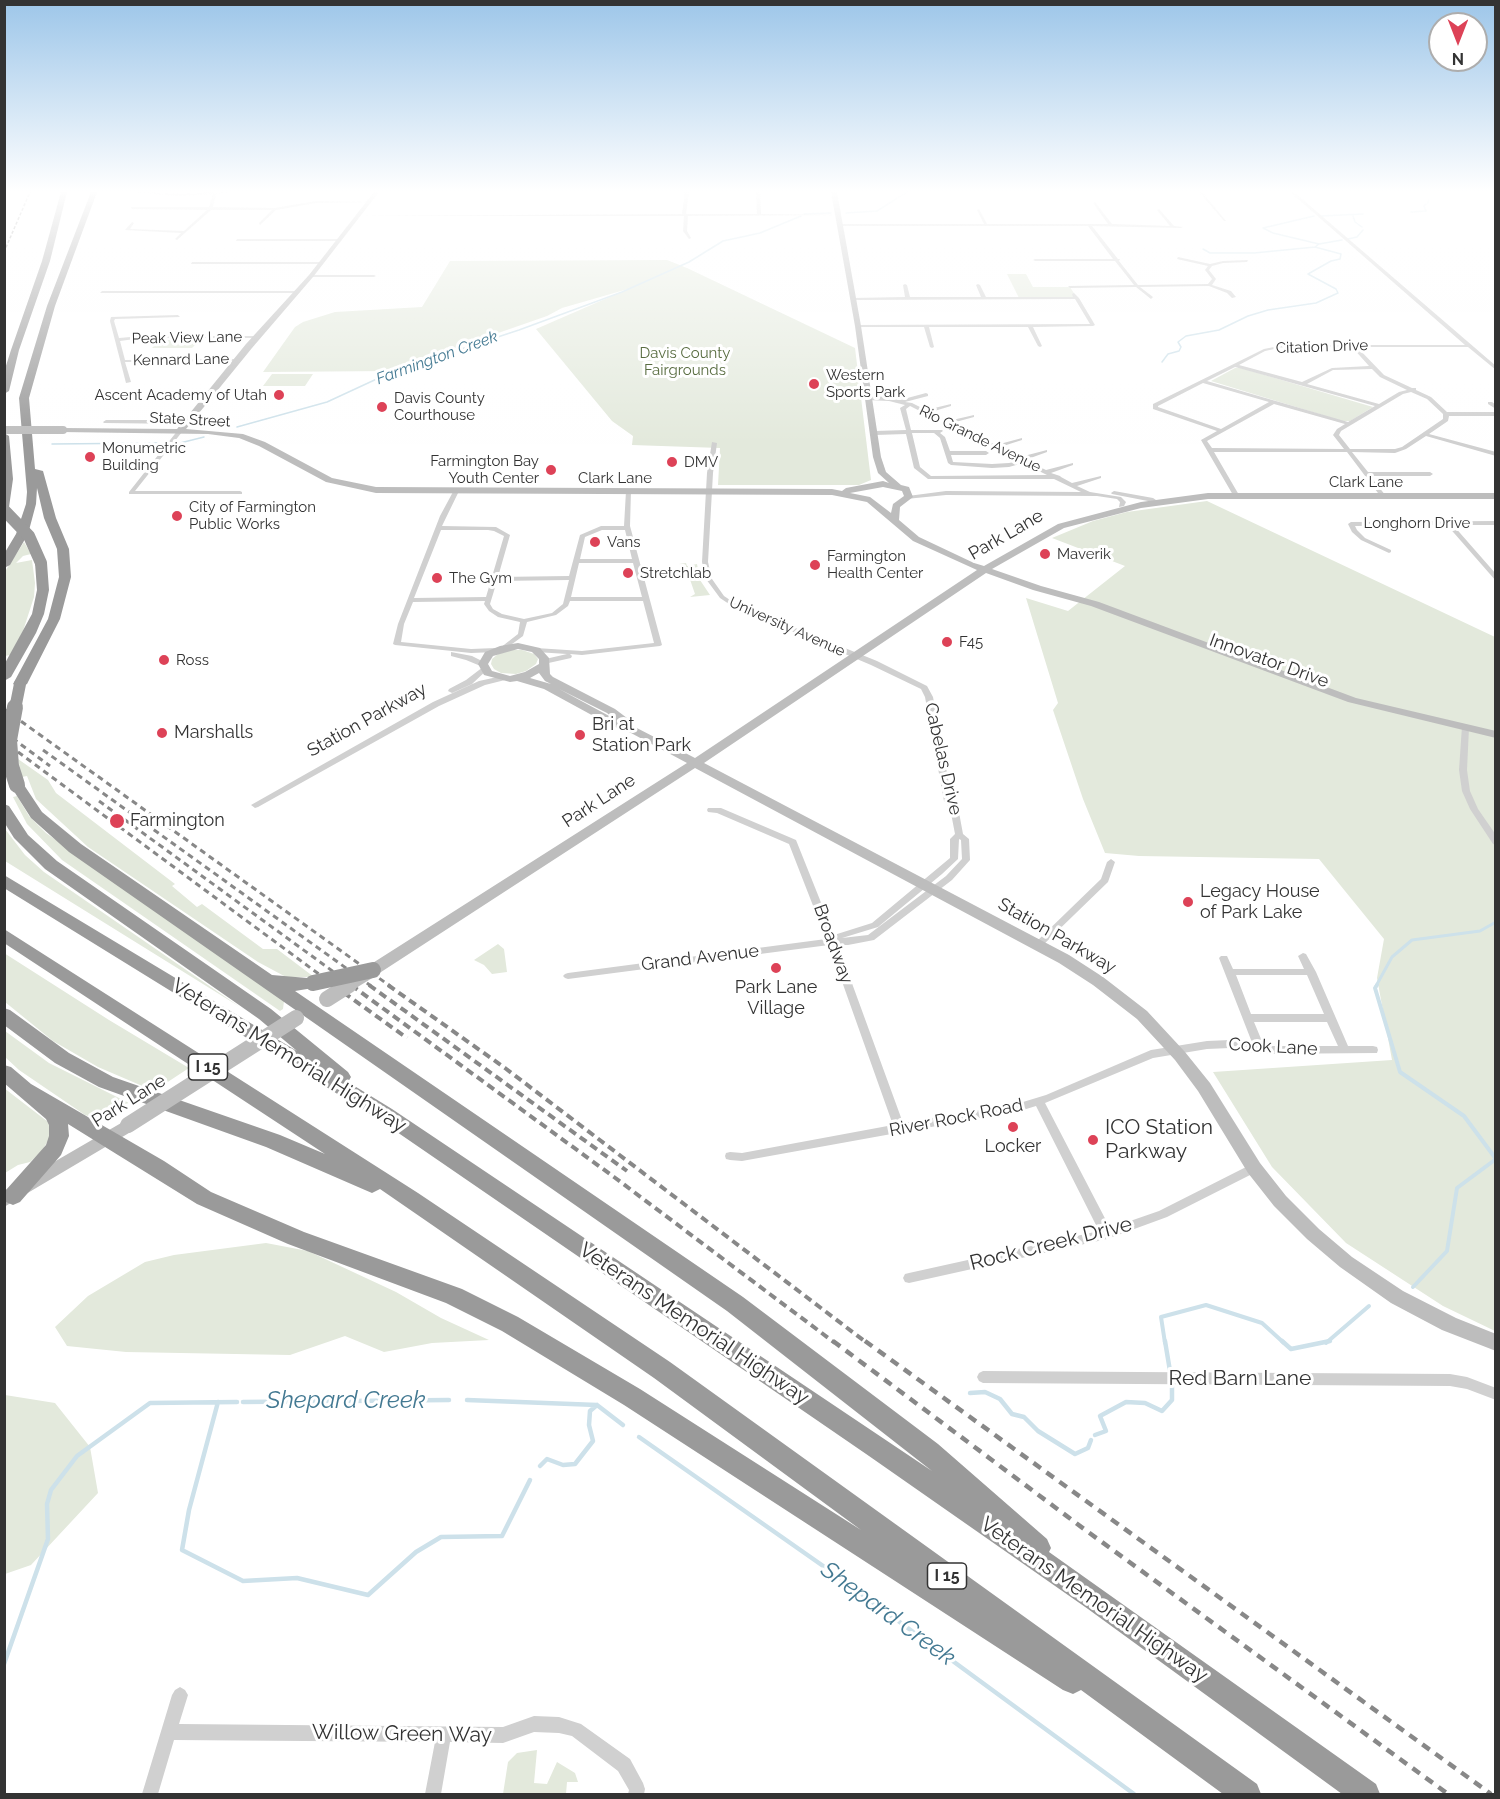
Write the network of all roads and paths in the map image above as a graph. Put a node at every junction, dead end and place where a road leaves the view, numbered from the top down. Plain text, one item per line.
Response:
1 (41, 276) edge
2 (62, 276) edge
3 (311, 276) joint
4 (374, 276) dead end
5 (849, 276) edge
6 (1130, 276) edge
7 (1212, 276) edge
8 (1387, 276) edge
9 (904, 285) dead end
10 (978, 285) dead end
11 (1209, 285) junction
12 (1137, 287) junction
13 (102, 292) dead end
14 (298, 292) junction
15 (1234, 297) dead end
16 (852, 298) junction
17 (909, 298) junction
18 (984, 298) junction
19 (1077, 298) junction
20 (1151, 298) dead end
21 (178, 316) dead end
22 (1030, 325) junction
23 (858, 326) junction
24 (926, 326) junction
25 (257, 337) junction
26 (117, 340) junction
27 (932, 346) dead end
28 (1040, 346) dead end
29 (1353, 346) junction
30 (1468, 346) junction
31 (15, 350) junction
32 (238, 360) junction
33 (123, 361) junction
34 (1235, 365) junction
35 (1374, 367) junction
36 (1495, 368) edge
37 (4, 369) edge
38 (1203, 381) junction
39 (129, 382) dead end
40 (1303, 384) junction
41 (1414, 389) junction
42 (4, 391) edge
43 (926, 395) dead end
44 (867, 398) junction
45 (902, 401) junction
46 (1273, 402) junction
47 (1490, 403) dead end
48 (909, 404) junction
49 (949, 405) dead end
50 (1380, 406) junction
51 (1496, 408) edge
52 (926, 412) junction
53 (1446, 414) junction
54 (1496, 414) edge
55 (972, 416) dead end
56 (106, 422) dead end
57 (187, 422) junction
58 (947, 423) junction
59 (1349, 424) junction
60 (954, 427) junction
61 (4, 430) edge
62 (1220, 430) junction
63 (26, 431) junction
64 (180, 431) junction
65 (936, 432) junction
66 (875, 433) junction
67 (909, 433) junction
68 (1425, 434) junction
69 (4, 436) edge
70 (1020, 439) dead end
71 (714, 443) dead end
72 (995, 447) junction
73 (1209, 450) junction
74 (1045, 451) dead end
75 (1348, 451) junction
76 (947, 453) junction
77 (986, 453) dead end
78 (1496, 454) edge
79 (1023, 460) junction
80 (1071, 464) dead end
81 (1047, 472) junction
82 (882, 473) junction
83 (1366, 474) junction
84 (1430, 474) dead end
85 (1058, 477) junction
86 (1099, 477) dead end
87 (1073, 485) junction
88 (869, 486) junction
89 (399, 491) joint
90 (456, 491) junction
91 (629, 491) junction
92 (710, 492) junction
93 (832, 492) junction
94 (240, 493) dead end
95 (903, 493) junction
96 (1089, 494) junction
97 (1097, 494) junction
98 (1236, 495) junction
99 (1208, 496) junction
100 (1383, 496) junction
101 (1496, 496) edge
102 (869, 500) junction
103 (1153, 500) junction
104 (1121, 506) junction
105 (4, 509) edge
106 (895, 519) junction
107 (1448, 523) junction
108 (1496, 523) edge
109 (1061, 526) junction
110 (439, 528) junction
111 (627, 528) junction
112 (1389, 551) dead end
113 (576, 561) junction
114 (636, 561) junction
115 (4, 565) edge
116 (984, 570) junction
117 (572, 578) junction
118 (494, 579) junction
119 (1496, 579) edge
120 (488, 599) junction
121 (568, 599) junction
122 (646, 599) junction
123 (411, 600) junction
124 (524, 621) junction
125 (521, 635) junction
126 (429, 647) junction
127 (531, 648) junction
128 (500, 649) junction
129 (582, 653) junction
130 (855, 657) junction
131 (544, 664) junction
132 (483, 667) junction
133 (4, 677) edge
134 (502, 678) junction
135 (519, 678) junction
136 (20, 684) junction
137 (436, 704) junction
138 (4, 717) edge
139 (635, 731) junction
140 (1465, 732) junction
141 (1496, 735) edge
142 (1496, 743) edge
143 (695, 763) junction
144 (255, 805) dead end
145 (4, 809) edge
146 (711, 810) dead end
147 (1496, 842) edge
148 (1111, 862) dead end
149 (4, 880) edge
150 (929, 886) junction
151 (4, 934) edge
152 (832, 941) junction
153 (1038, 945) junction
154 (1304, 956) dead end
155 (1224, 958) dead end
156 (373, 970) junction
157 (1230, 972) junction
158 (1311, 972) junction
159 (567, 975) dead end
160 (266, 980) junction
161 (311, 1009) junction
162 (4, 1015) edge
163 (1248, 1018) junction
164 (1331, 1018) junction
165 (1260, 1050) junction
166 (1345, 1050) junction
167 (1372, 1050) dead end
168 (1175, 1051) junction
169 (4, 1072) edge
170 (27, 1090) junction
171 (1039, 1101) junction
172 (385, 1114) junction
173 (900, 1130) junction
174 (118, 1131) junction
175 (730, 1156) dead end
176 (1254, 1168) junction
177 (9, 1198) edge
178 (411, 1199) junction
179 (1107, 1234) junction
180 (909, 1278) dead end
181 (1466, 1332) junction
182 (1496, 1343) edge
183 (1496, 1351) edge
184 (982, 1377) dead end
185 (1496, 1394) edge
186 (1097, 1600) junction
187 (180, 1695) dead end
188 (169, 1732) junction
189 (444, 1735) junction
190 (1239, 1788) edge
191 (150, 1794) edge
192 (433, 1794) edge
193 (636, 1794) edge
194 (1366, 1794) edge

1 - 31 highway
2 - 63 highway
3 - 4 street
3 - 14 street
5 - 16 street
6 - 12 street
7 - 11 street
8 - 30 street
9 - 17 street
10 - 18 street
11 - 12 street
11 - 15 street
12 - 19 street
12 - 20 street
13 - 14 street
14 - 25 street
16 - 17 street
16 - 23 street
17 - 18 street
18 - 19 street
19 - 22 street
21 - 26 street
22 - 24 street
22 - 28 street
23 - 24 street
23 - 44 street
24 - 27 street
25 - 26 street, Peak View Lane
25 - 32 street
26 - 33 street
29 - 30 street, Citation Drive
29 - 34 street, Citation Drive
29 - 35 street
30 - 36 street
31 - 37 highway
31 - 42 highway
32 - 33 street, Kennard Lane
32 - 57 street
33 - 39 street
34 - 38 street, Citation Drive
34 - 40 street
35 - 40 street
35 - 41 street
38 - 46 street
38 - 62 street, Citation Drive
40 - 50 street
41 - 50 street
41 - 53 street
43 - 45 street
44 - 45 street, Rio Grande Avenue
44 - 66 street
45 - 48 street, Rio Grande Avenue
46 - 59 street
46 - 62 street
47 - 51 street
48 - 52 street, Rio Grande Avenue
48 - 67 street
49 - 52 street
50 - 59 street
52 - 58 street, Rio Grande Avenue
53 - 54 street
53 - 68 street
55 - 58 street
56 - 57 street
57 - 64 street
58 - 60 street, Rio Grande Avenue
59 - 75 street
60 - 65 street
60 - 72 street, Rio Grande Avenue
61 - 64 street, State Street, bridge
62 - 73 street
63 - 115 highway
63 - 136 highway
64 - 89 street, State Street
64 - 94 street
65 - 67 street
65 - 76 street
66 - 67 street
66 - 82 street
67 - 85 street
68 - 75 street
68 - 78 street
69 - 105 highway
70 - 72 street
71 - 92 street, University Avenue
72 - 79 street, Rio Grande Avenue
73 - 75 street
73 - 98 street
74 - 79 street
75 - 83 street
76 - 77 street
76 - 79 street
79 - 81 street, Rio Grande Avenue
80 - 81 street
81 - 85 street, Rio Grande Avenue
82 - 88 street
82 - 95 street
83 - 84 street
83 - 100 street
85 - 87 street, Rio Grande Avenue
86 - 87 street
87 - 96 street, Rio Grande Avenue
88 - 93 street, Clark Lane
88 - 95 street, Clark Lane
88 - 102 street
89 - 90 street, Clark Lane
90 - 91 street, Clark Lane
90 - 110 street
91 - 92 street, Clark Lane
91 - 111 street
92 - 93 street, Clark Lane
92 - 130 street, University Avenue
93 - 102 street, Clark Lane
95 - 96 street
95 - 102 street
95 - 106 street
96 - 97 street
97 - 103 street
97 - 104 street
98 - 99 street, Park Lane
98 - 100 street, Clark Lane
99 - 103 street
99 - 109 street, Park Lane
100 - 101 street, Clark Lane
102 - 106 street, Innovator Drive
103 - 104 street
104 - 109 street
105 - 133 highway, bridge
106 - 116 street, Innovator Drive
107 - 108 street, Longhorn Drive
107 - 112 street, Longhorn Drive
107 - 119 street
109 - 116 street, Park Lane
110 - 118 street
110 - 123 street
111 - 113 street
111 - 114 street
113 - 114 street
113 - 117 street
114 - 122 street
116 - 130 street, Park Lane
116 - 140 street, Innovator Drive
117 - 118 street
117 - 121 street
118 - 120 street
120 - 123 street
120 - 124 street
121 - 122 street
121 - 124 street
122 - 129 street
123 - 126 street
124 - 125 street
125 - 127 street
125 - 128 street
126 - 128 street
126 - 132 street
127 - 128 street
127 - 129 street
127 - 131 street, Station Parkway
128 - 132 street
129 - 131 street
130 - 143 street, Park Lane
130 - 150 street, Cabelas Drive
131 - 135 street
131 - 139 street, Station Parkway
132 - 134 street
132 - 137 street
134 - 135 street
134 - 137 street, Station Parkway
135 - 139 street, Station Parkway
136 - 138 highway, bridge
136 - 160 highway, bridge
137 - 144 street, Station Parkway
139 - 143 street, Station Parkway
140 - 141 street, Innovator Drive
140 - 142 street, Innovator Drive
140 - 147 street
143 - 150 street, Station Parkway
143 - 156 street, Park Lane
145 - 172 highway
146 - 152 street, Broadway
148 - 153 street
149 - 172 highway, Veterans Memorial Highway
150 - 152 street, Grand Avenue
150 - 153 street, Station Parkway
151 - 178 highway, I 15
152 - 159 street, Grand Avenue
152 - 173 street, Broadway
153 - 168 street, Station Parkway
154 - 158 street
155 - 157 street
156 - 160 highway, bridge
156 - 161 street, Park Lane, bridge
157 - 158 street
157 - 163 street
158 - 164 street
160 - 161 highway
161 - 174 street, Park Lane, bridge
161 - 186 highway
162 - 178 highway
163 - 164 street
163 - 165 street
164 - 166 street
165 - 166 street, Cook Lane
165 - 168 street, Cook Lane
166 - 167 street, Cook Lane
168 - 171 street, River Rock Road
168 - 176 street, Station Parkway
169 - 170 highway
170 - 174 highway
170 - 177 highway
171 - 173 street, River Rock Road
171 - 179 street
172 - 186 highway, Veterans Memorial Highway
173 - 175 street, River Rock Road
174 - 177 street, Park Lane
174 - 190 highway
176 - 179 street, Rock Creek Drive
176 - 181 street, Station Parkway
178 - 190 highway, I 15
179 - 180 street, Rock Creek Drive
181 - 182 street
181 - 183 street
184 - 185 street, Red Barn Lane
186 - 194 highway, Veterans Memorial Highway
187 - 188 street
188 - 189 street, Willow Green Way
188 - 191 street
189 - 192 street
189 - 193 street, Willow Green Way

